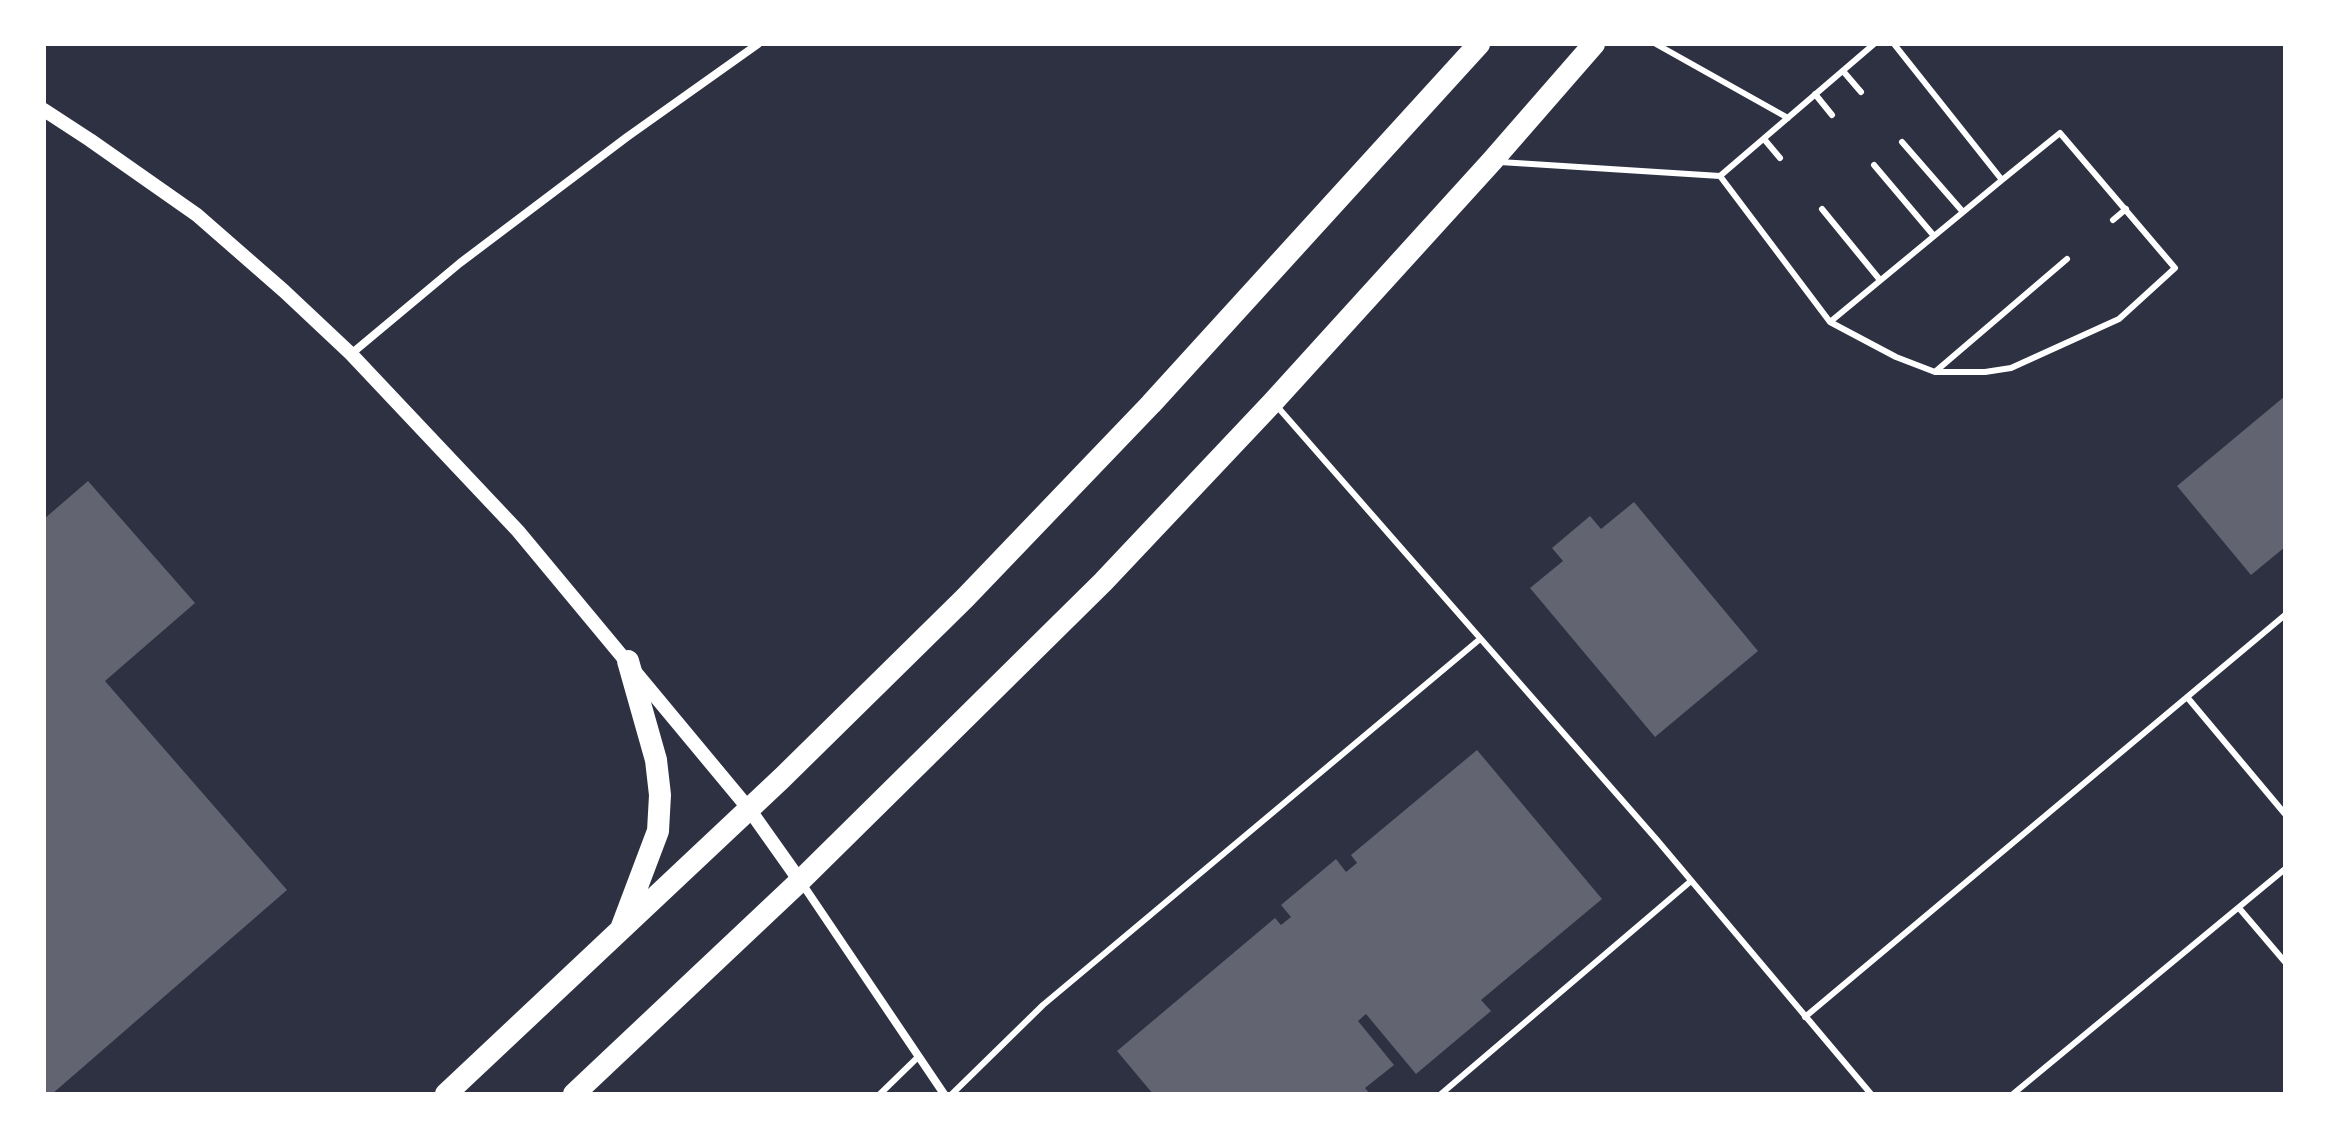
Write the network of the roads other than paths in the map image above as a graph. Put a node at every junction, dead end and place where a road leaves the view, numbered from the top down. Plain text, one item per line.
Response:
1 (758, 44) edge
2 (1479, 44) edge
3 (1594, 44) edge
4 (1656, 44) edge
5 (1874, 44) edge
6 (1894, 44) edge
7 (1843, 71) junction
8 (1861, 92) dead end
9 (1815, 94) junction
10 (44, 110) edge
11 (1832, 115) dead end
12 (1788, 118) junction
13 (1764, 139) junction
14 (1902, 142) dead end
15 (1780, 158) dead end
16 (1492, 161) junction
17 (1874, 165) dead end
18 (1720, 176) junction
19 (2002, 180) junction
20 (1822, 209) dead end
21 (2126, 209) junction
22 (1963, 212) junction
23 (2113, 220) dead end
24 (1934, 236) junction
25 (2067, 259) dead end
26 (1880, 280) junction
27 (1830, 322) junction
28 (351, 354) junction
29 (1935, 372) junction
30 (1273, 402) junction
31 (2285, 615) edge
32 (1480, 639) junction
33 (628, 661) junction
34 (2187, 697) junction
35 (749, 809) junction
36 (2285, 814) edge
37 (2285, 869) edge
38 (800, 881) junction
39 (1691, 881) junction
40 (2239, 908) junction
41 (619, 934) junction
42 (2285, 962) edge
43 (1805, 1017) junction
44 (918, 1057) junction
45 (446, 1094) edge
46 (574, 1094) edge
47 (880, 1094) edge
48 (944, 1094) edge
49 (952, 1094) edge
50 (1441, 1094) edge
51 (1871, 1094) edge
52 (2013, 1094) edge

1 - 28 street
2 - 35 highway
3 - 16 highway
4 - 12 lane
5 - 7 lane
6 - 19 lane
7 - 8 lane
7 - 9 lane
9 - 11 lane
9 - 12 lane
10 - 28 street
12 - 13 lane
13 - 15 lane
13 - 18 lane
14 - 22 lane
16 - 18 lane
16 - 30 highway
17 - 24 lane
18 - 27 lane
19 - 21 lane
19 - 22 lane
20 - 26 lane
21 - 23 lane
21 - 29 lane
22 - 24 lane
24 - 26 lane
25 - 29 lane
26 - 27 lane
27 - 29 lane
28 - 33 street
30 - 32 lane
30 - 38 highway
31 - 34 lane
32 - 39 lane
32 - 49 lane
33 - 35 street
33 - 41 highway
34 - 36 lane
34 - 43 lane
35 - 38 street
35 - 41 highway
37 - 40 lane
38 - 44 street
38 - 46 highway
39 - 43 lane
39 - 50 lane
40 - 42 lane
40 - 52 lane
41 - 45 highway
43 - 51 lane
44 - 47 lane
44 - 48 street

